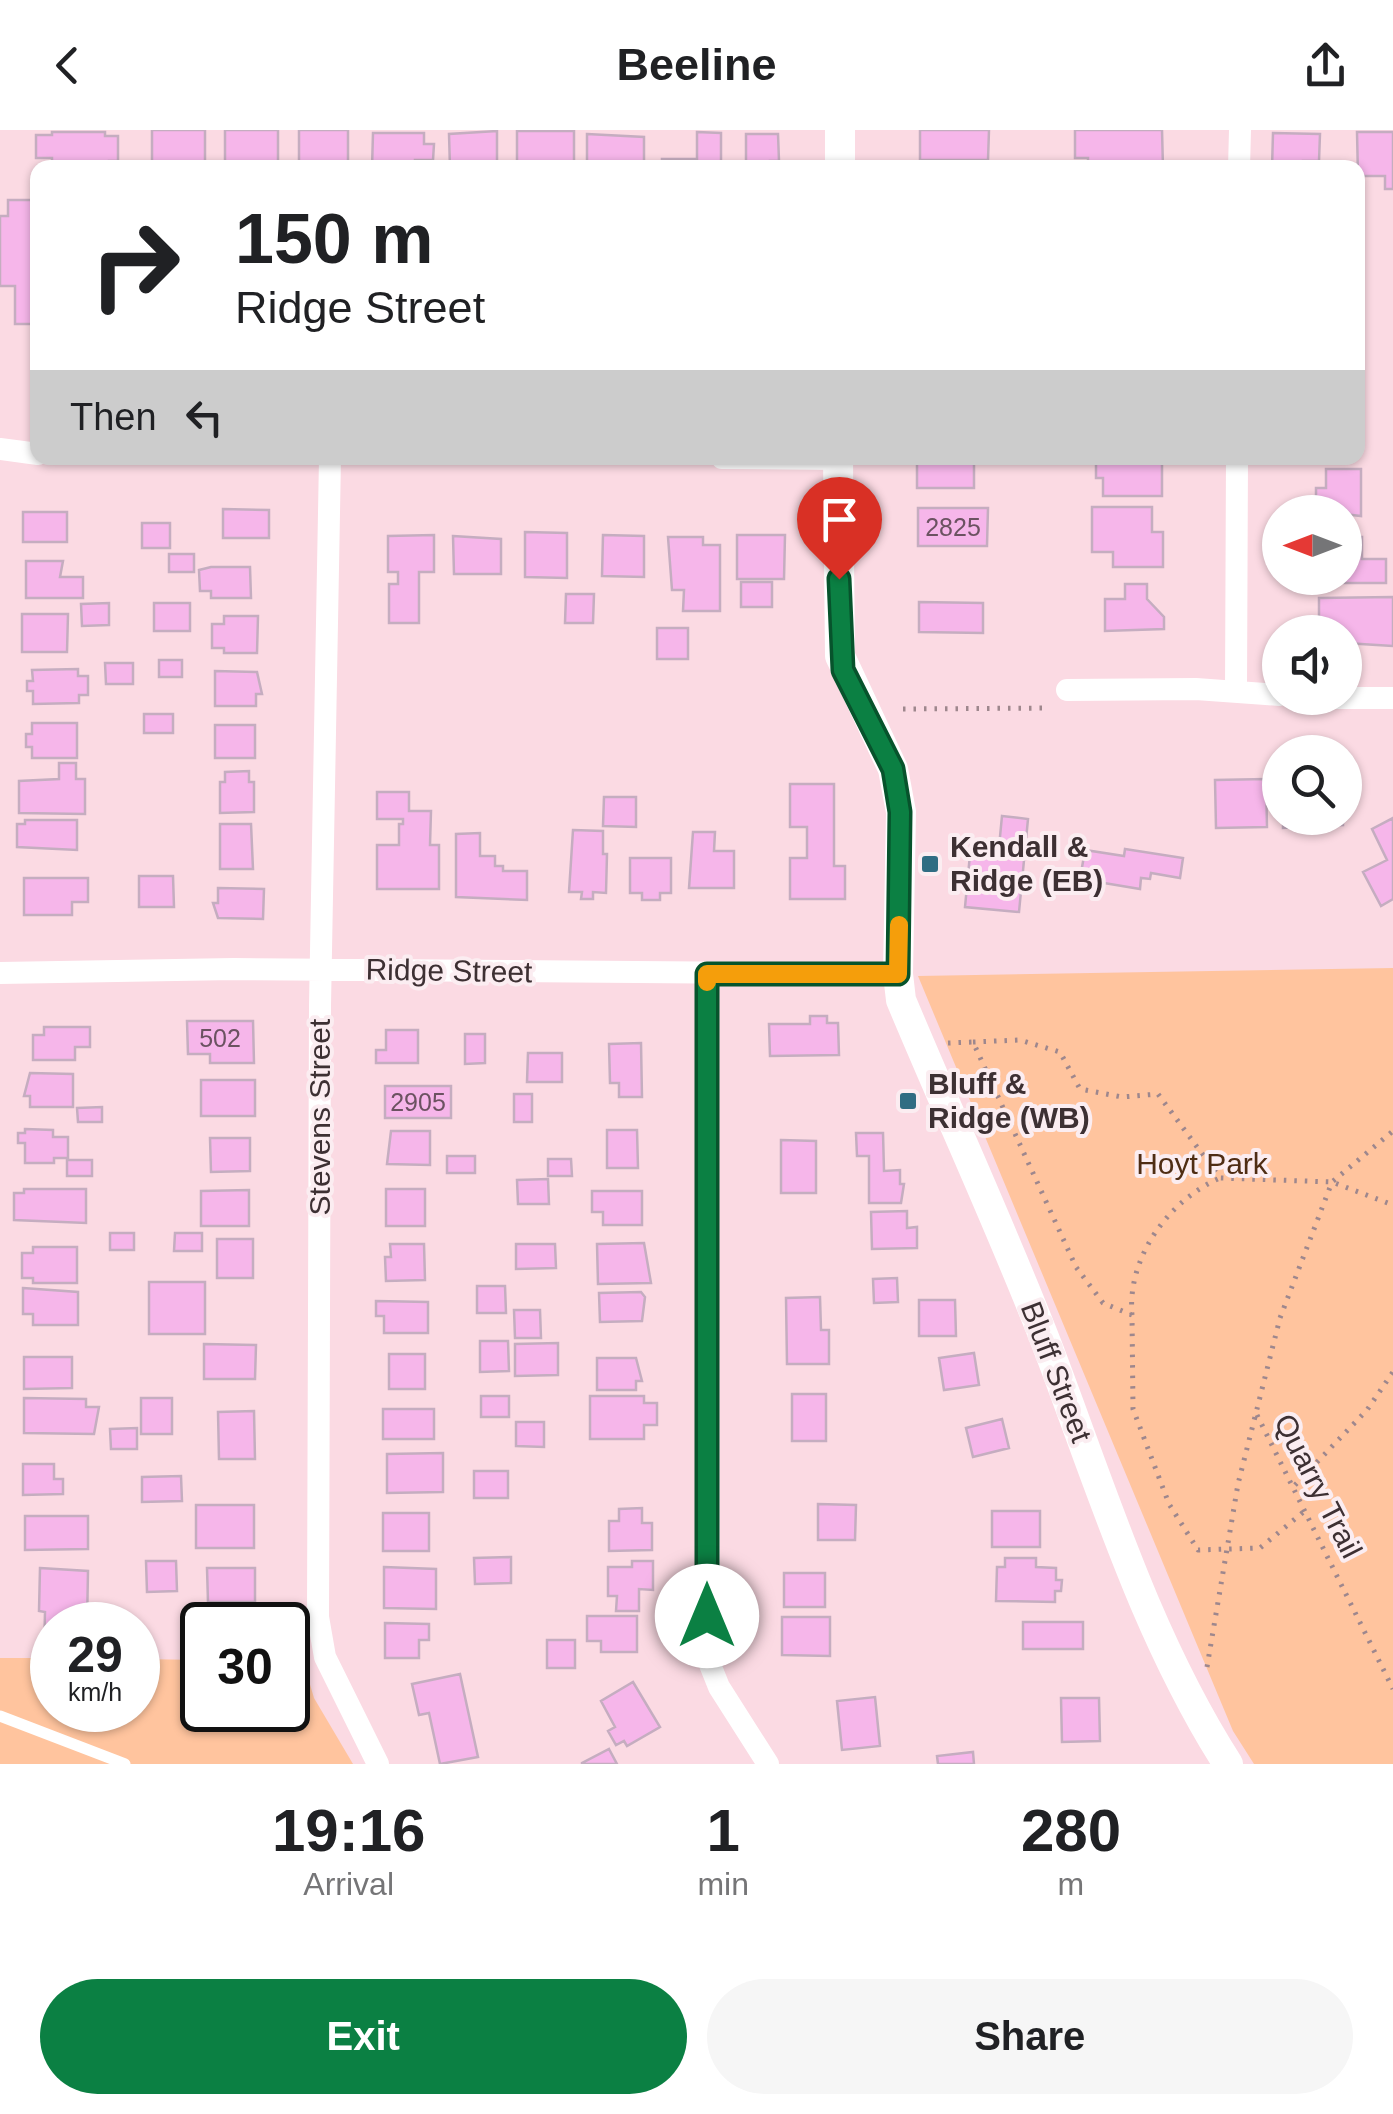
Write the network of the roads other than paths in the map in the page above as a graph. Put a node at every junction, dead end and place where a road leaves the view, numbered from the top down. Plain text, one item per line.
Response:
1 (840, 130) edge
2 (1240, 130) edge
3 (840, 160) edge
4 (1239, 160) edge
5 (0, 449) edge
6 (30, 453) edge
7 (330, 465) edge
8 (838, 465) edge
9 (1238, 465) edge
10 (1067, 690) road end
11 (1236, 690) junction
12 (1262, 694) edge
13 (1362, 698) edge
14 (1393, 698) edge
15 (321, 970) junction
16 (0, 972) edge
17 (707, 974) junction
18 (898, 974) junction
19 (0, 1716) edge
20 (125, 1764) edge
21 (378, 1764) edge
22 (768, 1764) edge
23 (1228, 1764) edge

1 - 3 street
2 - 4 street
5 - 6 street
7 - 15 street, Stevens Street
8 - 18 street, Bluff Street
9 - 11 street
10 - 11 street
11 - 12 street
13 - 14 street
15 - 16 street, Ridge Street
15 - 17 street, Ridge Street
15 - 21 street, Stevens Street
17 - 18 street, Ridge Street
17 - 22 street
18 - 23 street, Bluff Street
19 - 20 lane

